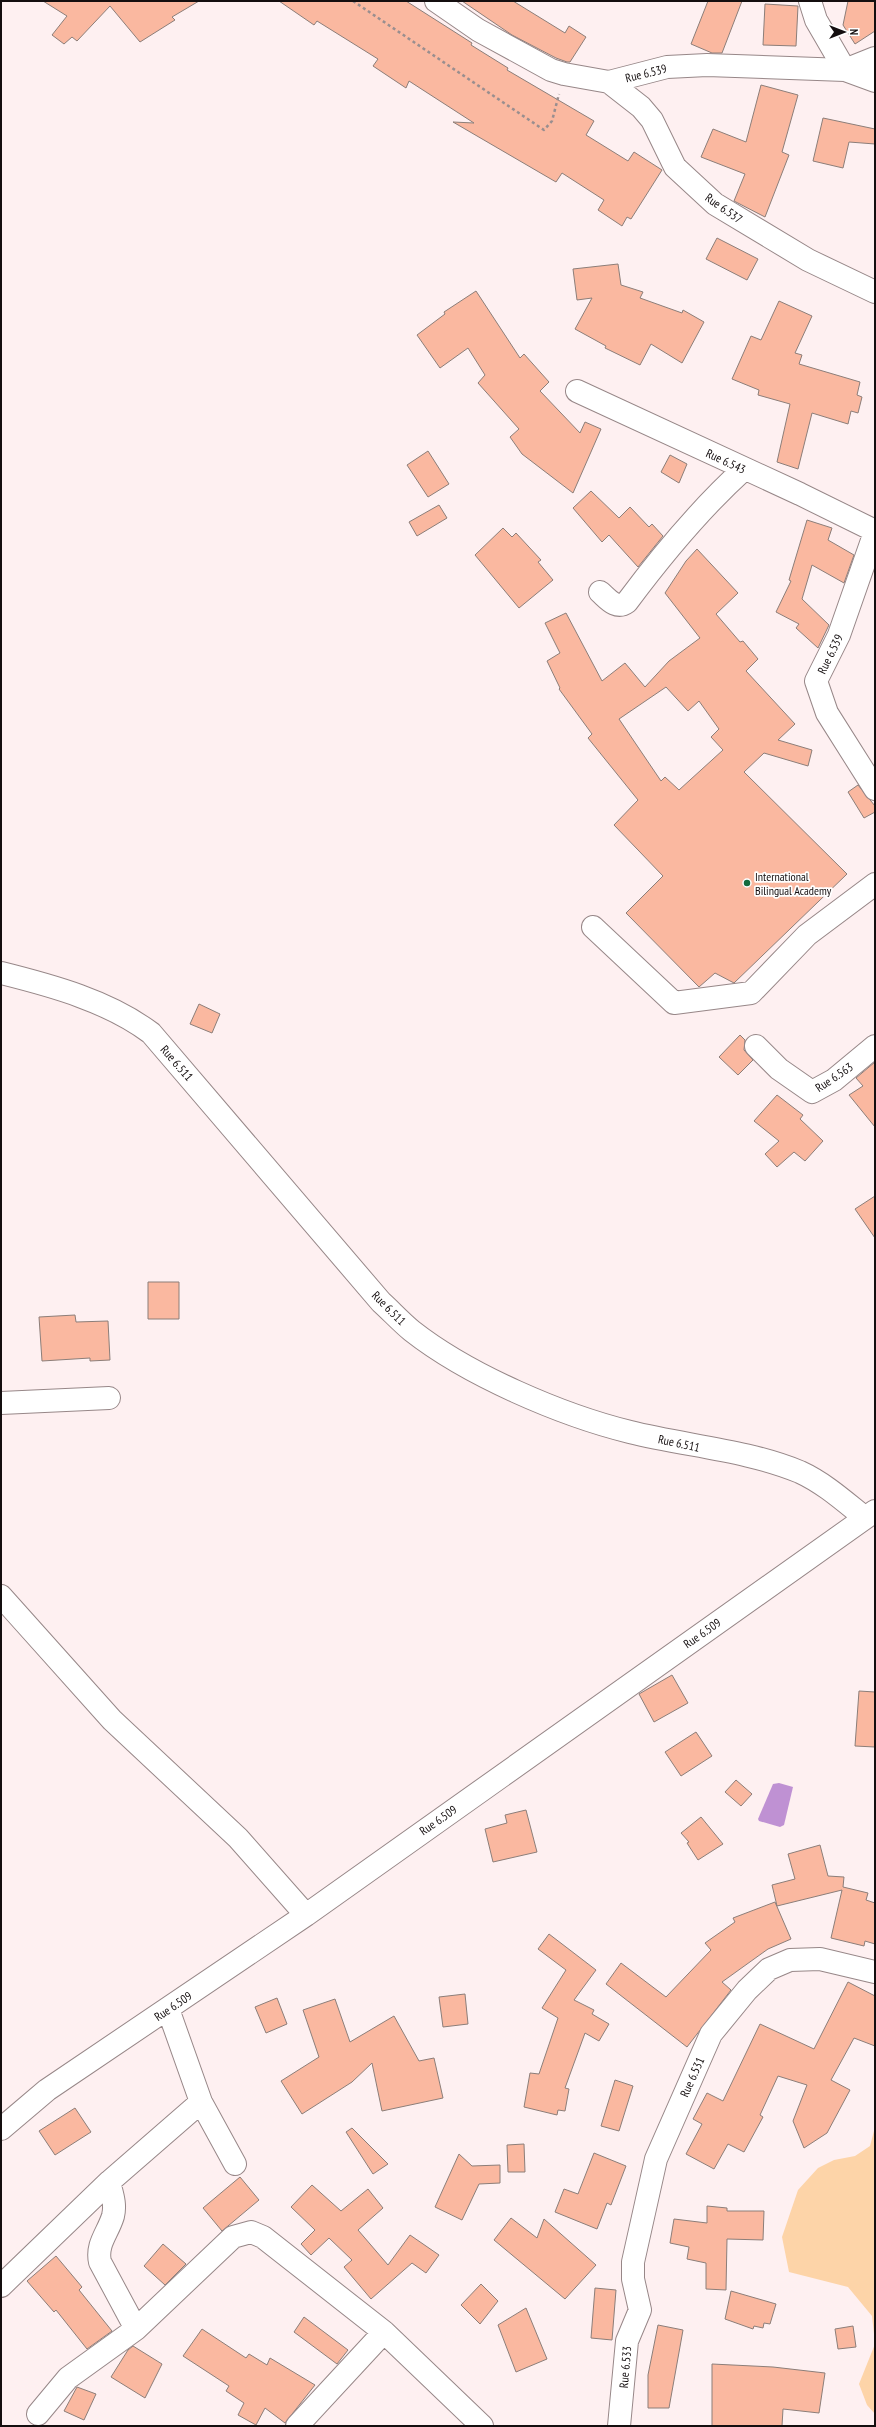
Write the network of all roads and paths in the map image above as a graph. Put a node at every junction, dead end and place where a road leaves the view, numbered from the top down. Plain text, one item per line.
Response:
1 (353, 1) edge
2 (436, 1) edge
3 (810, 1) edge
4 (875, 58) edge
5 (845, 70) junction
6 (564, 74) junction
7 (875, 81) edge
8 (610, 82) junction
9 (875, 292) edge
10 (577, 391) dead end
11 (744, 469) junction
12 (875, 532) edge
13 (600, 592) dead end
14 (875, 789) edge
15 (875, 884) edge
16 (593, 927) dead end
17 (1, 973) edge
18 (756, 1046) dead end
19 (875, 1046) edge
20 (109, 1398) dead end
21 (1, 1403) edge
22 (870, 1514) edge
23 (1, 1596) edge
24 (306, 1915) junction
25 (875, 1972) edge
26 (168, 2009) junction
27 (201, 2102) junction
28 (1, 2129) edge
29 (235, 2164) dead end
30 (109, 2182) junction
31 (1, 2286) edge
32 (640, 2310) joint
33 (136, 2329) junction
34 (384, 2332) junction
35 (38, 2414) dead end
36 (297, 2426) edge
37 (482, 2426) edge
38 (620, 2426) edge

1 - 6 path
2 - 6 street, Rue 6.539
3 - 5 street
4 - 5 street
5 - 7 street, Rue 6.539
5 - 8 street, Rue 6.539
6 - 8 street, Rue 6.539
8 - 9 street, Rue 6.537
10 - 11 street, Rue 6.543
11 - 12 street, Rue 6.543
11 - 13 street
12 - 14 street, Rue 6.539
15 - 16 street
17 - 22 street, Rue 6.511
18 - 19 street, Rue 6.563
20 - 21 street
22 - 24 street, Rue 6.509
23 - 24 street
24 - 26 street, Rue 6.509
25 - 32 street, Rue 6.531
26 - 27 street
26 - 28 street, Rue 6.509
27 - 29 street
27 - 30 street
30 - 31 street
30 - 33 street
32 - 38 street, Rue 6.533
33 - 34 street
33 - 35 street
34 - 36 street
34 - 37 street

